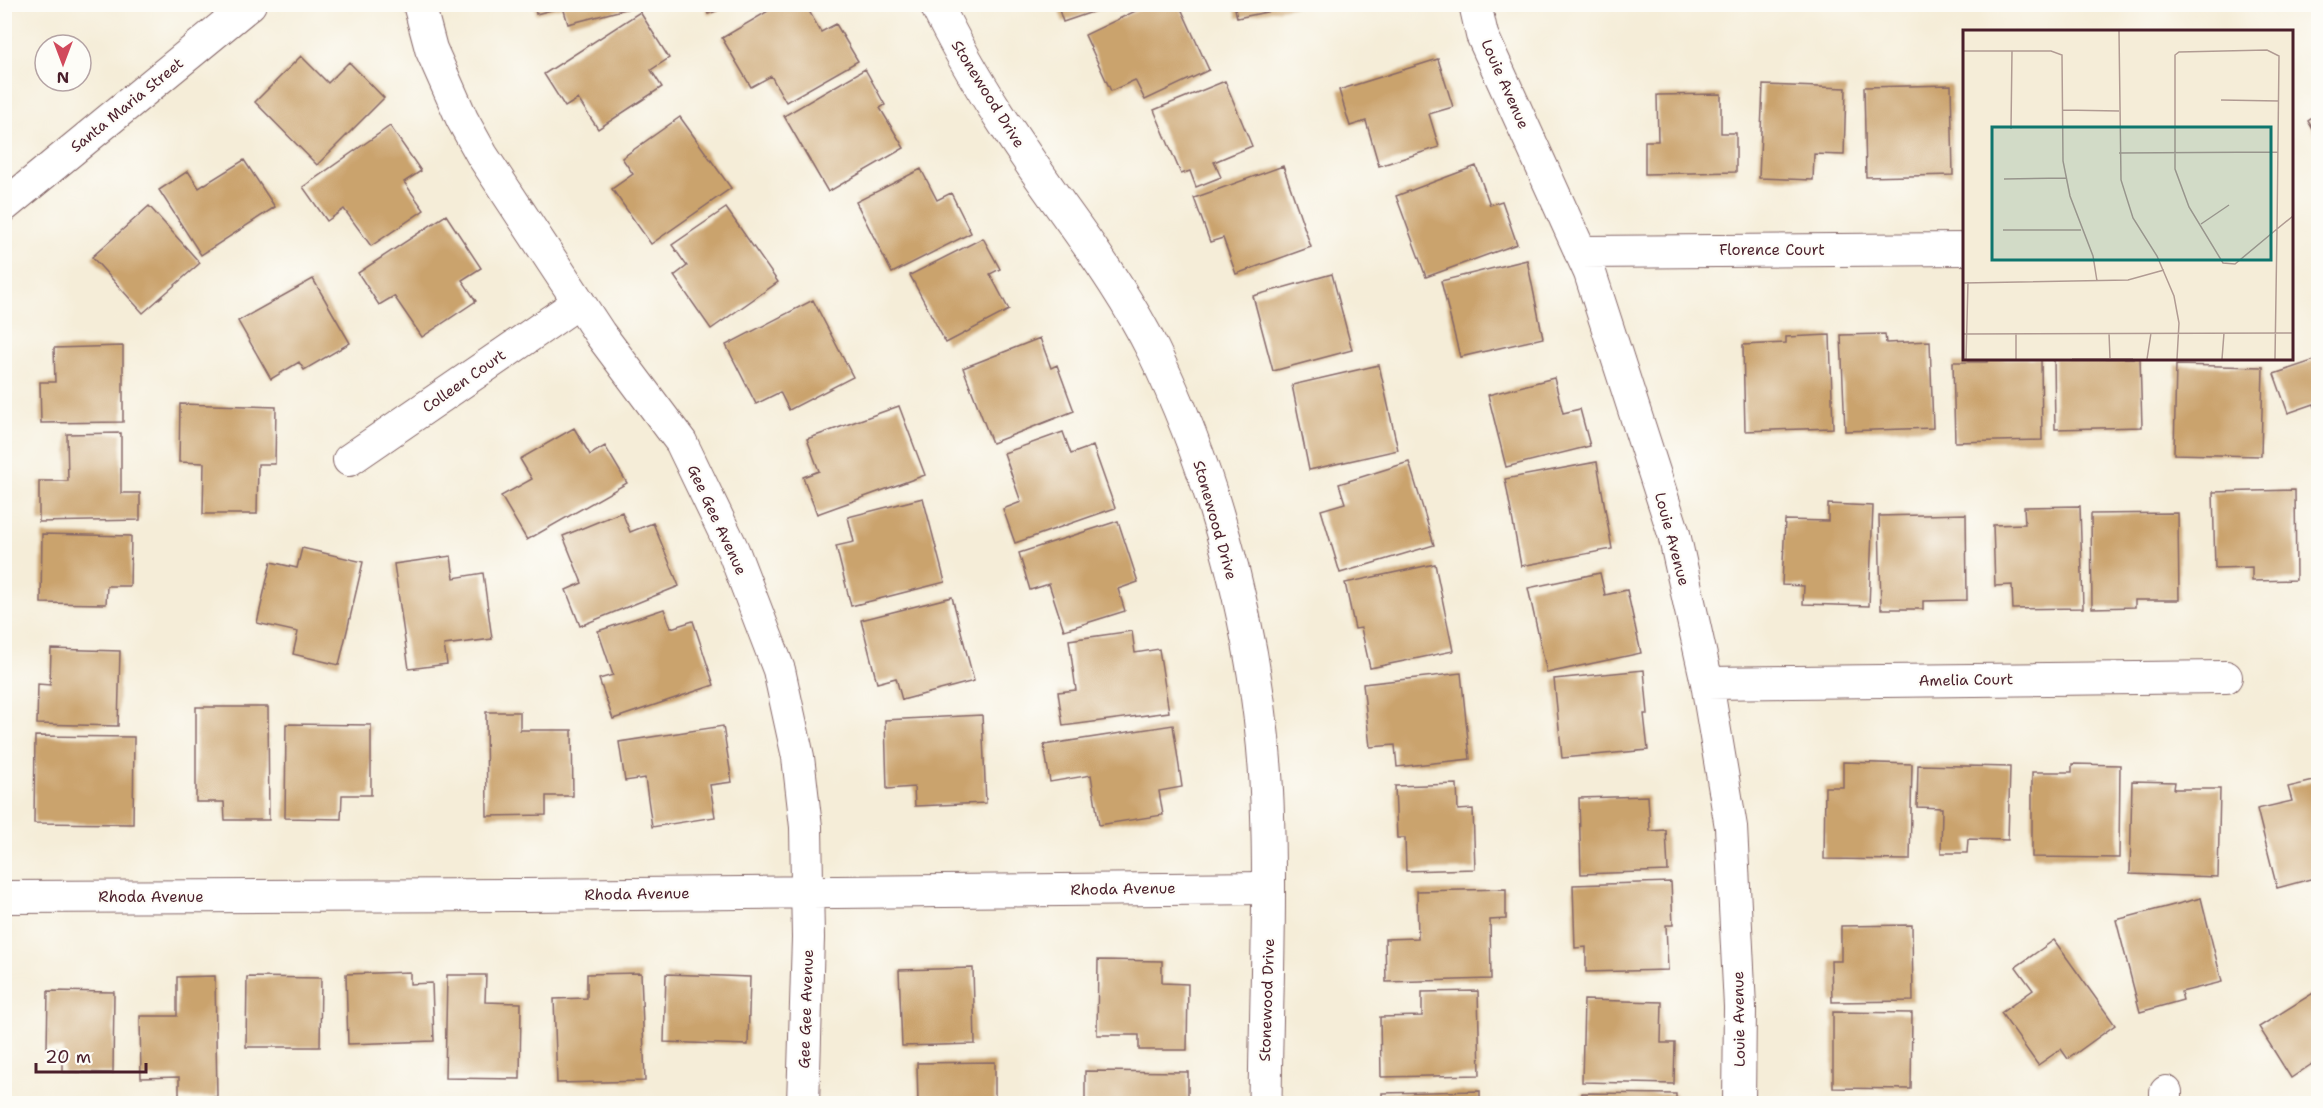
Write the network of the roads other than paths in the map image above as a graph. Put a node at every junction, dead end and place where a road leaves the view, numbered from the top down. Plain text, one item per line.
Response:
1 (250, 4) edge
2 (419, 4) edge
3 (936, 4) edge
4 (1475, 4) edge
5 (4, 206) edge
6 (1963, 249) edge
7 (1580, 252) junction
8 (579, 302) junction
9 (349, 460) dead end
10 (2226, 677) dead end
11 (1707, 683) junction
12 (1269, 888) junction
13 (808, 892) junction
14 (4, 897) edge
15 (803, 1104) edge
16 (1265, 1104) edge
17 (1739, 1104) edge

1 - 5 street, Santa Maria Street
2 - 8 street, Gee Gee Avenue
3 - 12 street, Stonewood Drive
4 - 7 street, Louie Avenue
6 - 7 street, Florence Court
7 - 11 street, Louie Avenue
8 - 9 street, Colleen Court
8 - 13 street, Gee Gee Avenue
10 - 11 street, Amelia Court
11 - 17 street, Louie Avenue
12 - 13 street, Rhoda Avenue
12 - 16 street, Stonewood Drive
13 - 14 street, Rhoda Avenue
13 - 15 street, Gee Gee Avenue

